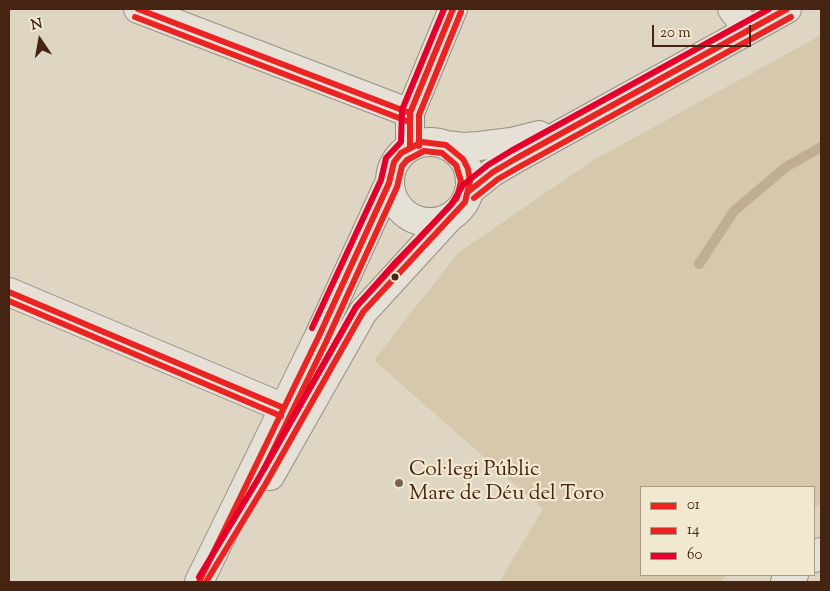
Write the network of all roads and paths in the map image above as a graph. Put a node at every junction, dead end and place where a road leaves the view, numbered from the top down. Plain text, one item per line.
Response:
1 (138, 9) edge
2 (453, 9) edge
3 (732, 9) edge
4 (786, 9) edge
5 (748, 30) junction
6 (410, 113) junction
7 (574, 126) junction
8 (446, 145) junction
9 (410, 146) junction
10 (389, 183) junction
11 (469, 192) junction
12 (449, 218) junction
13 (9, 292) edge
14 (284, 408) junction
15 (198, 582) edge
16 (206, 582) edge

1 - 6 street
2 - 6 street
3 - 5 street
4 - 5 street
5 - 7 street
6 - 9 street
7 - 8 street
7 - 11 street
8 - 9 street
8 - 11 street
9 - 10 street
10 - 12 street
10 - 14 street
11 - 12 street
12 - 16 street
13 - 14 street
14 - 15 street

